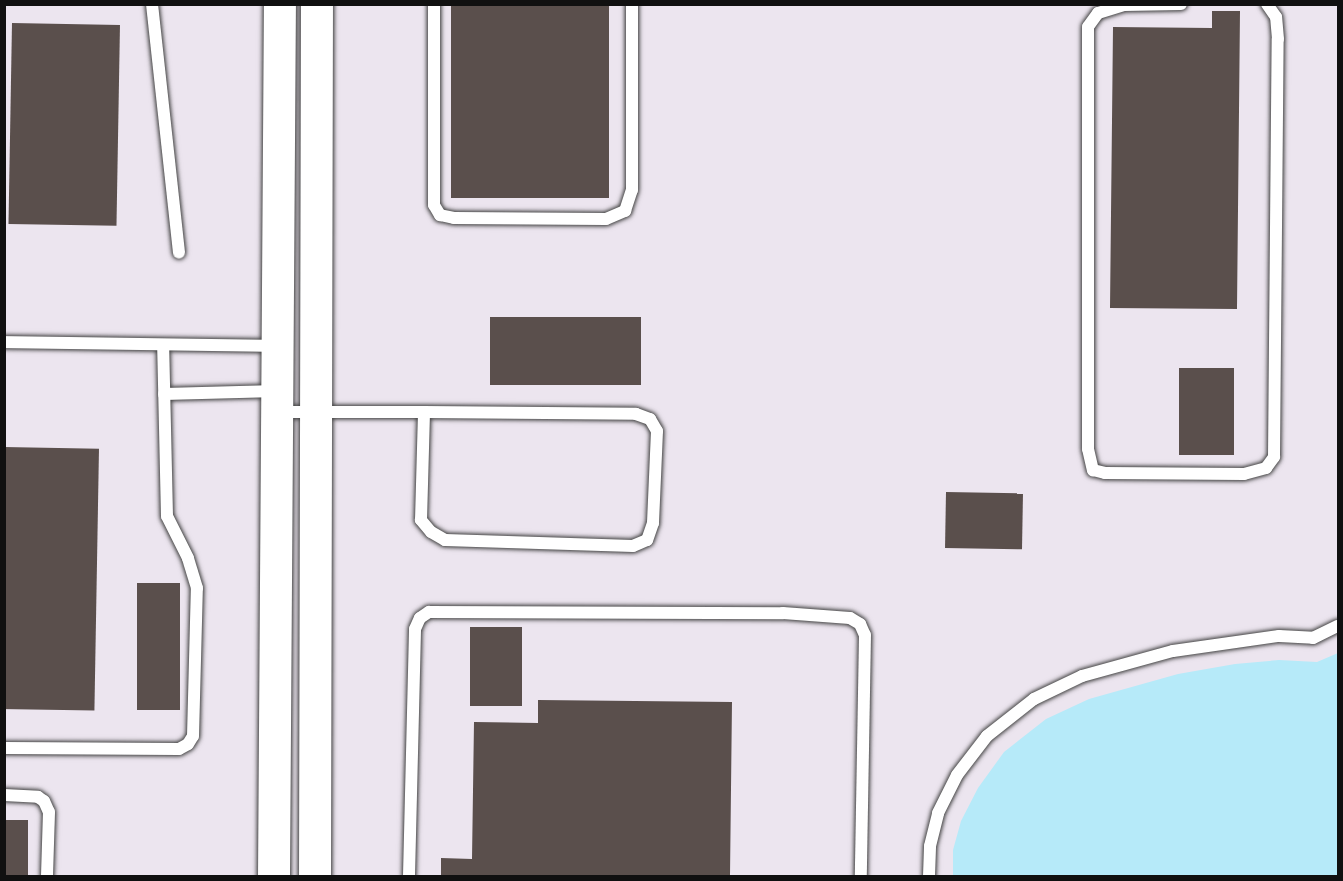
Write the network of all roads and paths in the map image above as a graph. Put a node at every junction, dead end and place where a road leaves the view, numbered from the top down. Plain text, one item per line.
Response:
1 (152, 4) edge
2 (280, 4) edge
3 (317, 4) edge
4 (434, 4) edge
5 (632, 4) edge
6 (1181, 4) edge
7 (1267, 4) edge
8 (280, 225) junction
9 (317, 225) junction
10 (179, 253) dead end
11 (4, 342) edge
12 (163, 346) junction
13 (277, 346) junction
14 (164, 394) junction
15 (277, 402) junction
16 (316, 412) junction
17 (424, 412) junction
18 (1338, 626) edge
19 (4, 748) edge
20 (4, 795) edge
21 (47, 876) edge
22 (274, 876) edge
23 (315, 876) edge
24 (409, 876) edge
25 (861, 876) edge
26 (929, 876) edge

1 - 10 lane
2 - 8 street
3 - 9 street
4 - 5 lane
6 - 7 lane
8 - 9 street
8 - 13 street
9 - 16 street
11 - 12 lane
12 - 13 lane
12 - 14 lane
13 - 15 street
14 - 15 lane
14 - 19 lane
15 - 16 lane
15 - 22 street
16 - 17 lane
16 - 23 street
17 - 17 lane
18 - 26 lane
20 - 21 lane
24 - 25 lane

